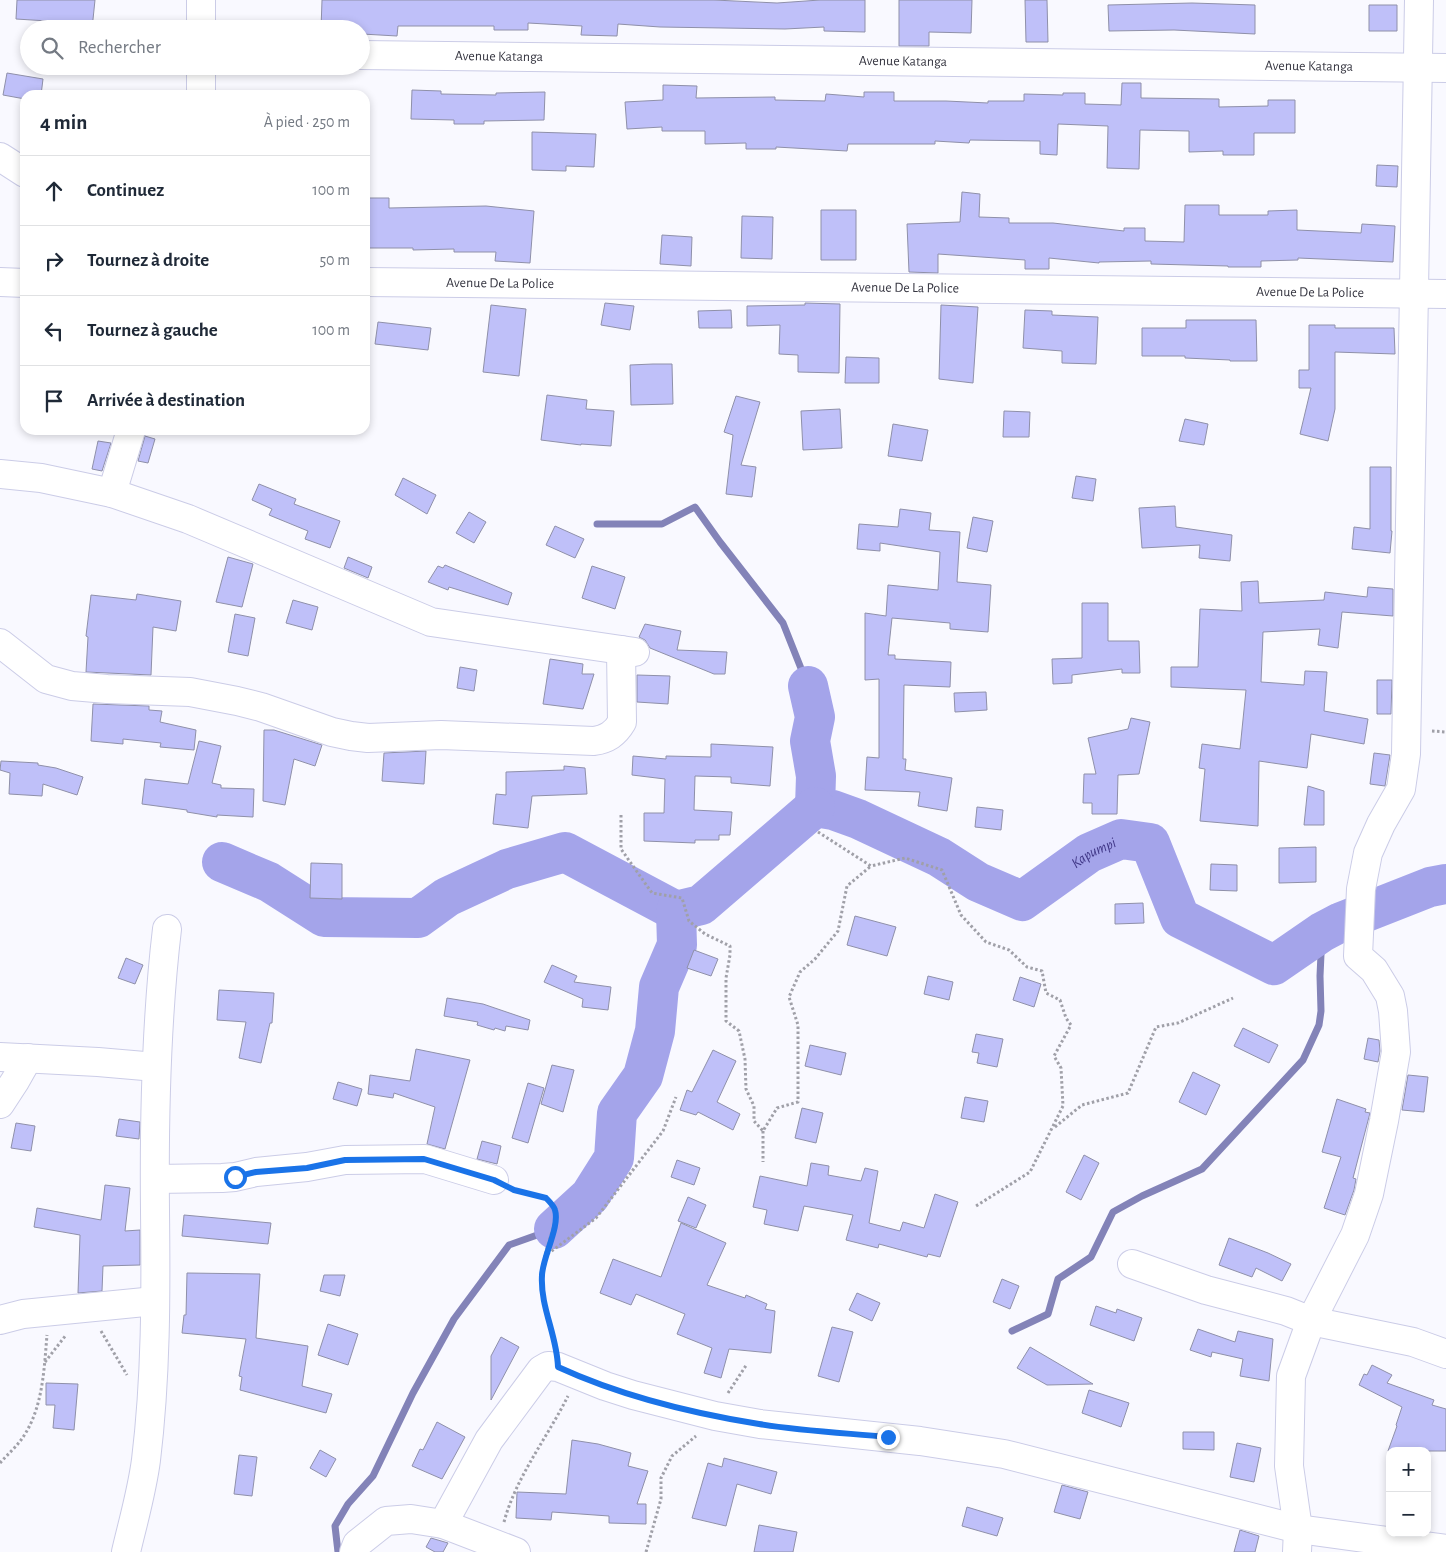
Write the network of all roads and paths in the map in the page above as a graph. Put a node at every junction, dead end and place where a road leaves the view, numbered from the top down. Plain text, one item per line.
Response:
1 (201, 0) edge
2 (1420, 0) edge
3 (201, 20) edge
4 (370, 55) edge
5 (1419, 68) junction
6 (1446, 68) edge
7 (201, 75) edge
8 (201, 90) edge
9 (0, 157) edge
10 (20, 170) edge
11 (0, 282) edge
12 (370, 282) edge
13 (20, 283) edge
14 (1415, 294) junction
15 (1446, 294) edge
16 (129, 435) edge
17 (0, 474) edge
18 (112, 493) junction
19 (0, 644) edge
20 (621, 815) dead end
21 (818, 832) dead end
22 (871, 866) junction
23 (167, 928) dead end
24 (1233, 998) dead end
25 (0, 1057) edge
26 (28, 1058) junction
27 (156, 1067) junction
28 (676, 1097) dead end
29 (0, 1104) edge
30 (1052, 1129) junction
31 (763, 1132) junction
32 (763, 1162) dead end
33 (155, 1179) junction
34 (494, 1180) joint
35 (976, 1206) dead end
36 (545, 1256) junction
37 (1132, 1264) dead end
38 (155, 1300) junction
39 (86, 1308) junction
40 (48, 1312) junction
41 (0, 1320) edge
42 (1311, 1321) junction
43 (1446, 1354) edge
44 (747, 1364) dead end
45 (128, 1366) dead end
46 (568, 1371) junction
47 (715, 1416) junction
48 (0, 1463) edge
49 (443, 1524) junction
50 (1297, 1541) edge
51 (509, 1549) edge
52 (1446, 1549) edge
53 (126, 1552) edge
54 (354, 1552) edge
55 (646, 1552) edge

1 - 3 street
2 - 5 street
4 - 5 street, Avenue Katanga
5 - 6 street, Avenue Katanga
5 - 14 street
7 - 8 street
9 - 10 street
11 - 13 street
12 - 14 street, Avenue De La Police
14 - 15 street, Avenue De La Police
14 - 42 street
16 - 18 street
17 - 18 street
18 - 19 street
20 - 31 path
21 - 22 path
22 - 30 path
22 - 31 path
23 - 27 street
24 - 30 path
25 - 26 street
26 - 27 street
26 - 29 street
27 - 33 street
28 - 36 path
30 - 35 path
31 - 32 path
33 - 34 street
33 - 38 street
34 - 36 path
36 - 46 path
37 - 42 street
38 - 39 street
38 - 53 street
39 - 40 street
39 - 45 path
40 - 41 street
40 - 48 path
42 - 43 street
42 - 50 street
44 - 47 path
46 - 47 street
46 - 49 street
46 - 51 path
47 - 50 street
47 - 55 path
49 - 51 street
49 - 54 street
50 - 52 street

